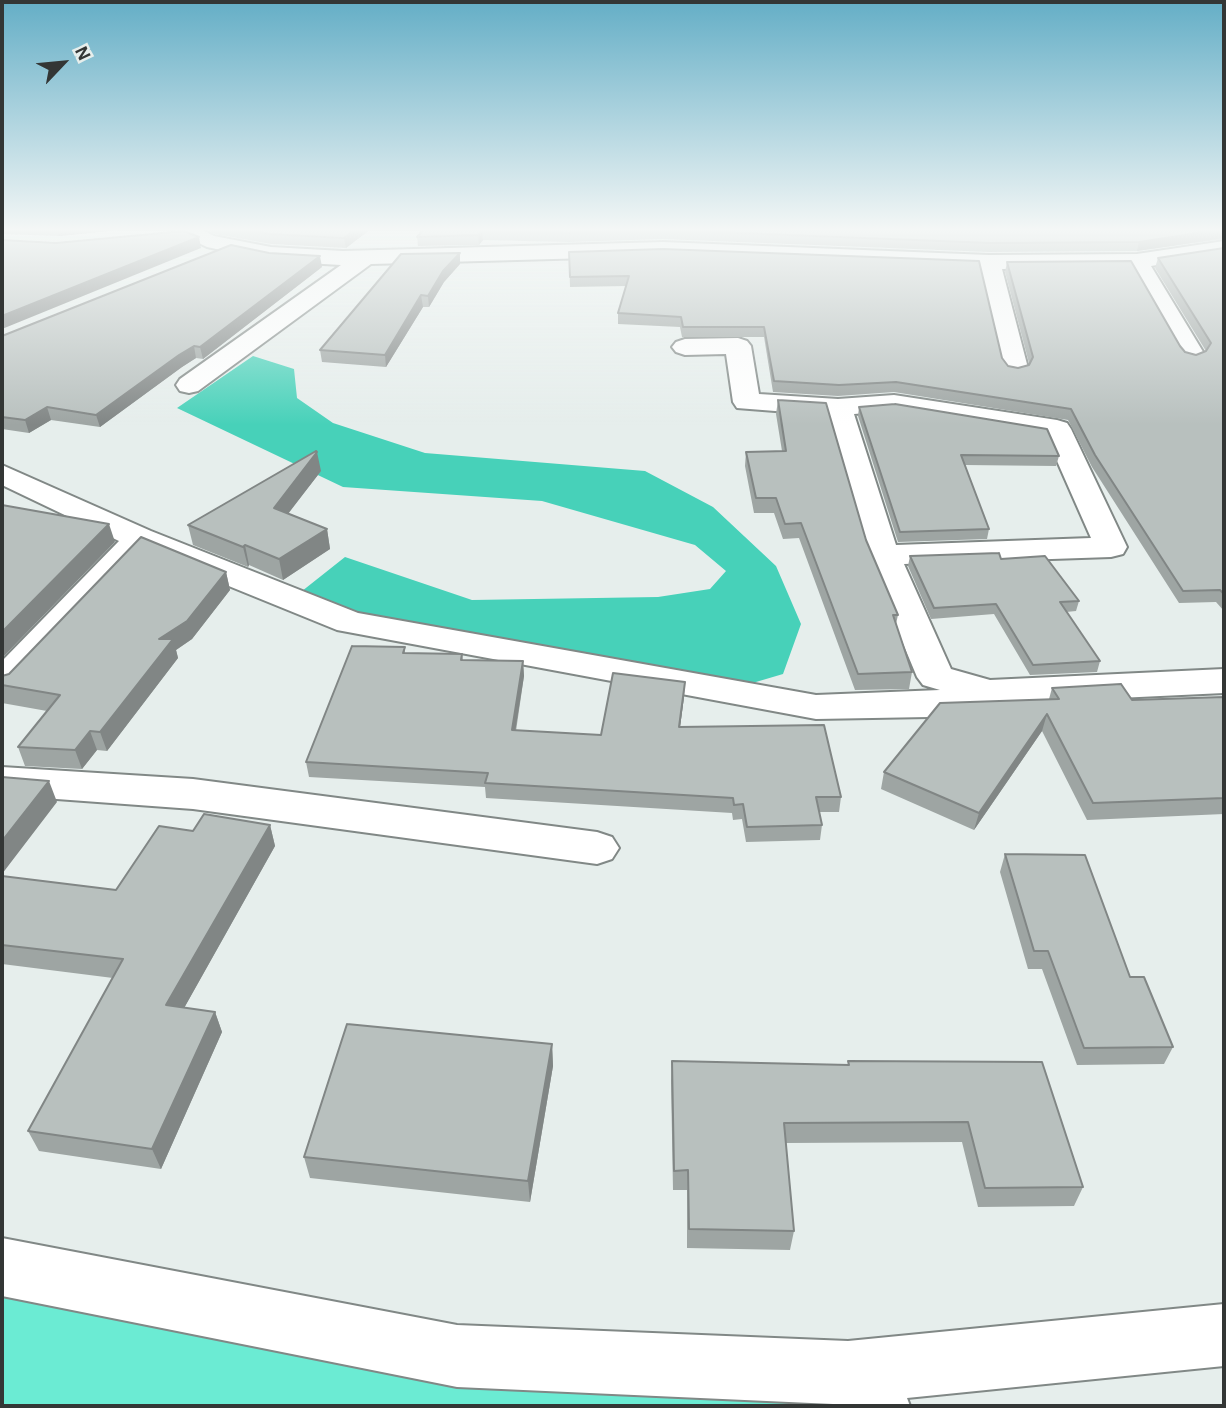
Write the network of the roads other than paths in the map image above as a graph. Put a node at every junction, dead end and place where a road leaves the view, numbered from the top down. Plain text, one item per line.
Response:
1 (316, 294) edge
2 (997, 294) edge
3 (1156, 294) edge
4 (685, 346) edge
5 (1192, 355) edge
6 (1015, 368) edge
7 (189, 385) dead end
8 (838, 407) junction
9 (2, 474) edge
10 (140, 538) junction
11 (883, 555) junction
12 (1224, 681) edge
13 (2, 683) edge
14 (992, 692) junction
15 (2, 781) edge
16 (597, 849) dead end
17 (2, 1267) edge
18 (1224, 1335) edge
19 (863, 1390) edge

1 - 7 street
2 - 6 street
3 - 5 street
4 - 8 street
8 - 11 street
8 - 11 street
9 - 10 street
10 - 13 street
10 - 14 street
11 - 14 street
12 - 14 street
15 - 16 street
17 - 19 street
18 - 19 street

